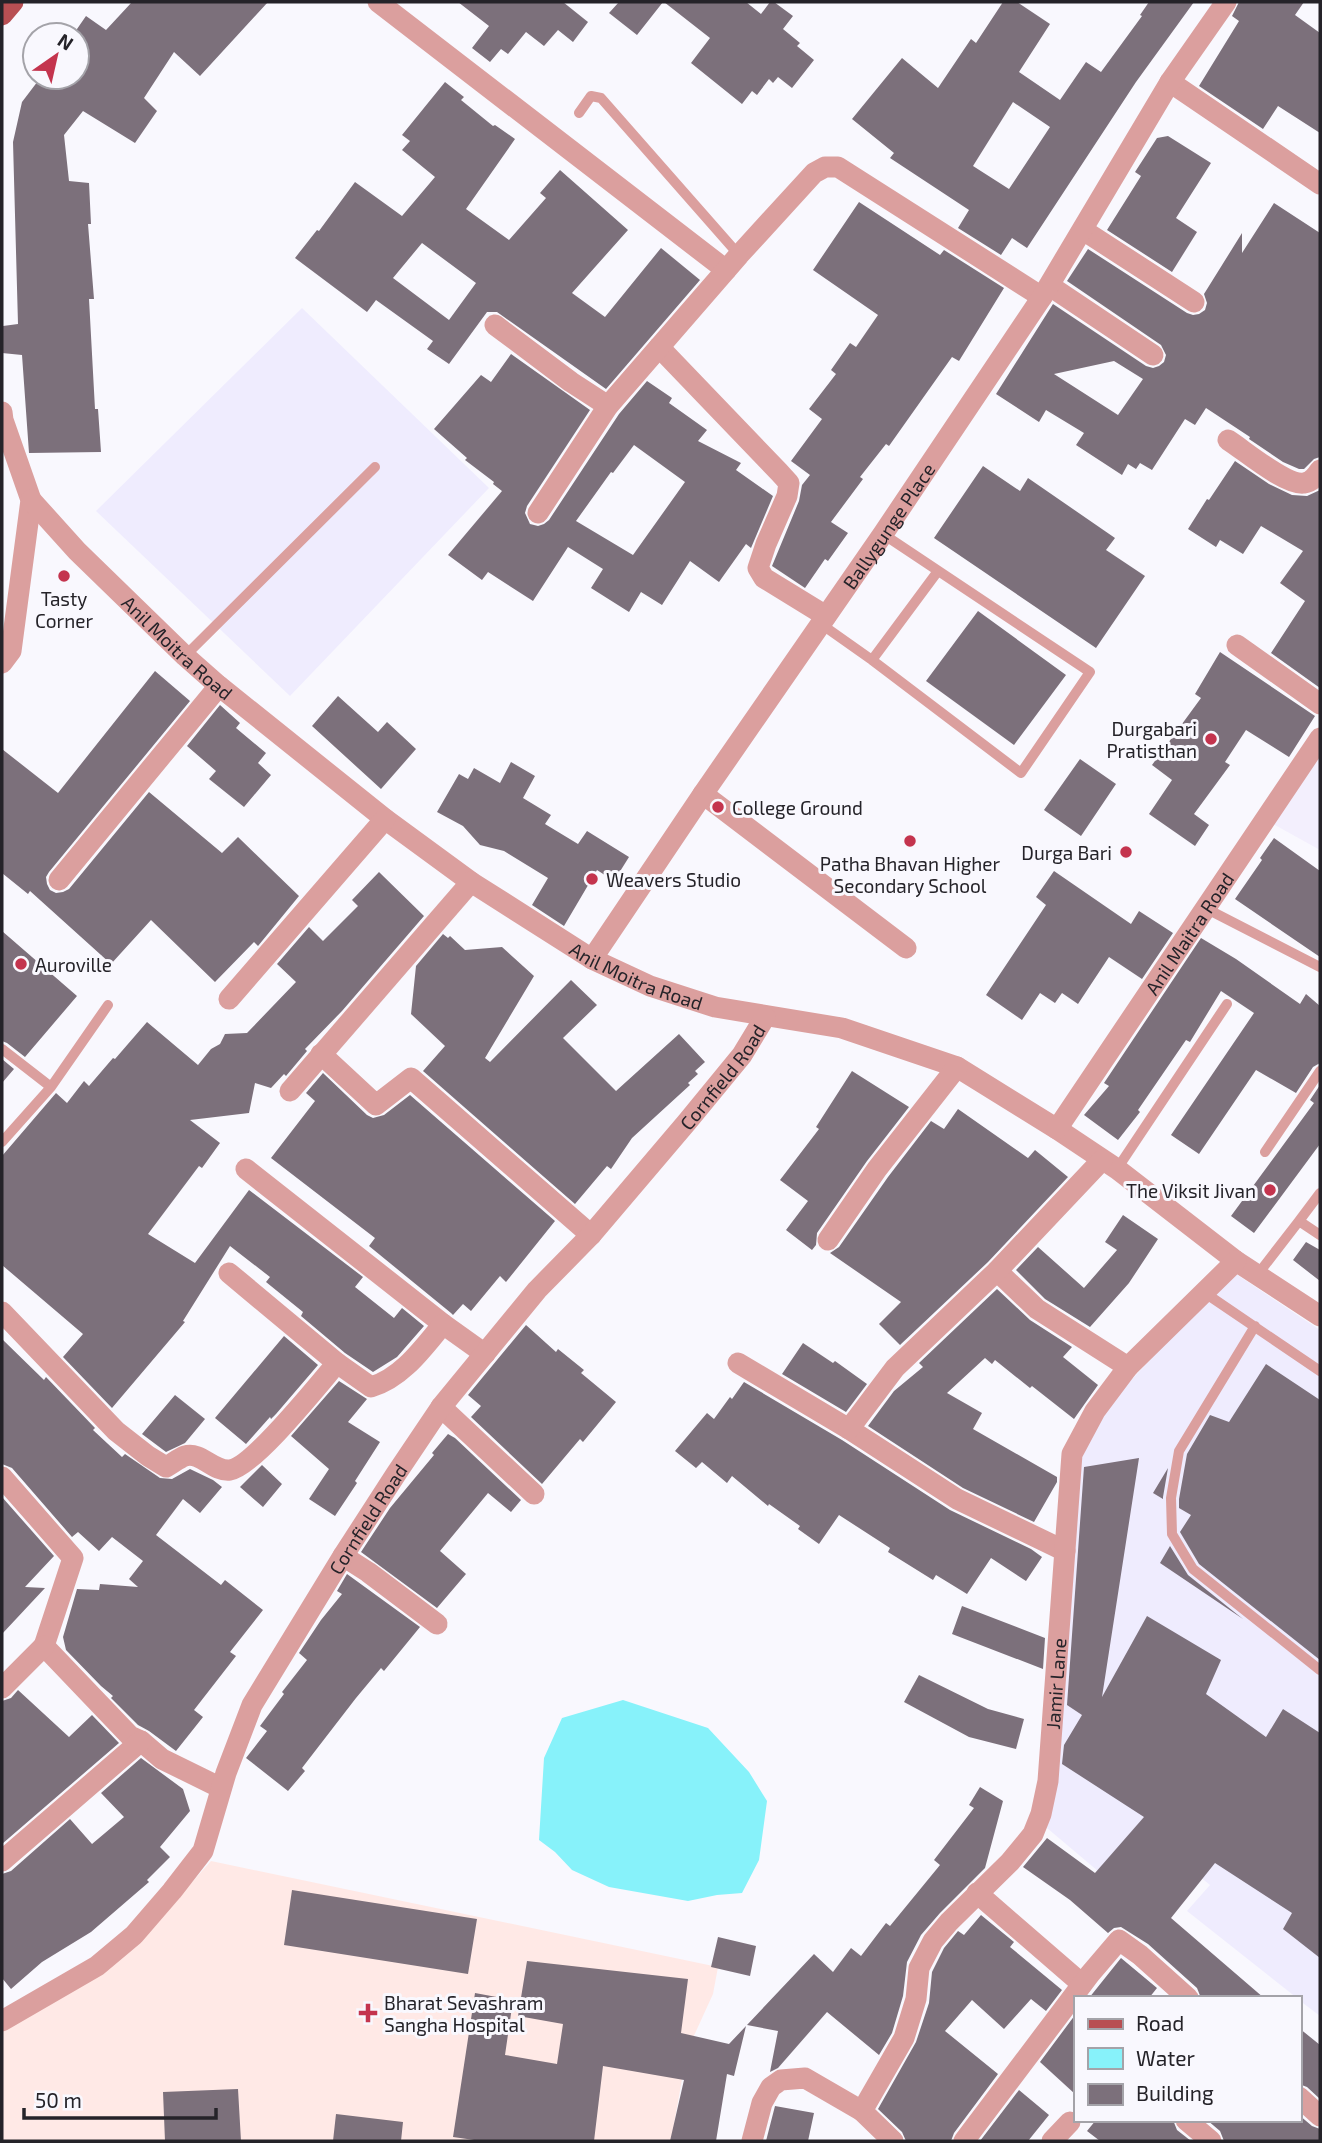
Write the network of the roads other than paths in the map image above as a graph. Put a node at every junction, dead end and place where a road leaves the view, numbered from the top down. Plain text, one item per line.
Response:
1 (13, 2) edge
2 (1226, 2) edge
3 (388, 5) edge
4 (2, 15) edge
5 (1170, 82) junction
6 (579, 113) dead end
7 (1320, 184) edge
8 (1083, 230) junction
9 (732, 262) junction
10 (1046, 291) junction
11 (1194, 302) dead end
12 (495, 326) dead end
13 (659, 347) junction
14 (1153, 355) dead end
15 (608, 406) junction
16 (2, 412) edge
17 (1228, 440) dead end
18 (375, 467) dead end
19 (1320, 470) edge
20 (31, 500) junction
21 (538, 513) dead end
22 (883, 534) junction
23 (938, 571) junction
24 (823, 620) junction
25 (1237, 645) dead end
26 (185, 656) junction
27 (872, 660) junction
28 (2, 663) edge
29 (219, 686) junction
30 (1320, 704) edge
31 (1320, 738) edge
32 (703, 794) junction
33 (385, 819) junction
34 (59, 880) dead end
35 (471, 882) junction
36 (1207, 909) junction
37 (906, 948) dead end
38 (592, 959) junction
39 (1320, 967) edge
40 (229, 999) dead end
41 (1227, 1004) dead end
42 (108, 1005) dead end
43 (765, 1017) junction
44 (2, 1049) edge
45 (321, 1054) junction
46 (957, 1067) junction
47 (1320, 1071) edge
48 (51, 1087) junction
49 (290, 1091) dead end
50 (1057, 1129) junction
51 (2, 1142) edge
52 (1265, 1152) dead end
53 (1110, 1165) junction
54 (246, 1169) dead end
55 (1320, 1193) edge
56 (1299, 1222) junction
57 (591, 1235) junction
58 (1320, 1236) edge
59 (828, 1240) dead end
60 (1236, 1261) junction
61 (997, 1271) junction
62 (229, 1273) dead end
63 (1258, 1274) junction
64 (1205, 1293) junction
65 (2, 1312) edge
66 (1320, 1316) edge
67 (443, 1324) junction
68 (1255, 1326) junction
69 (485, 1354) junction
70 (337, 1363) junction
71 (738, 1363) dead end
72 (1128, 1367) junction
73 (1320, 1371) edge
74 (441, 1407) junction
75 (849, 1429) junction
76 (2, 1477) edge
77 (534, 1494) dead end
78 (1065, 1551) junction
79 (343, 1556) junction
80 (438, 1624) dead end
81 (44, 1646) junction
82 (1320, 1671) edge
83 (2, 1688) edge
84 (141, 1741) junction
85 (221, 1788) junction
86 (2, 1861) edge
87 (977, 1893) junction
88 (1082, 1984) junction
89 (1078, 1996) edge
90 (1186, 1996) edge
91 (2, 2021) edge
92 (1068, 2022) edge
93 (1301, 2099) edge
94 (863, 2111) junction
95 (1320, 2116) edge
96 (1070, 2122) dead end
97 (1188, 2122) edge
98 (752, 2141) edge
99 (894, 2141) edge
100 (964, 2141) edge
101 (1052, 2141) edge
102 (1211, 2141) edge

1 - 4 main road
2 - 5 street, Ballygunge Place
3 - 9 street
5 - 7 street
5 - 8 street, Ballygunge Place
6 - 9 lane
8 - 10 street, Ballygunge Place
8 - 11 street
9 - 10 street
9 - 13 street
10 - 14 street
10 - 22 street, Ballygunge Place
12 - 15 street
13 - 15 street
13 - 24 street
15 - 21 street
16 - 20 street
17 - 19 street
18 - 26 lane
20 - 26 street, Anil Moitra Road
20 - 28 street
22 - 23 lane
22 - 24 street, Ballygunge Place
23 - 27 lane
23 - 27 lane
24 - 27 lane
24 - 32 street, Ballygunge Place
25 - 30 street
26 - 29 street, Anil Moitra Road
29 - 33 street, Anil Moitra Road
29 - 34 street
31 - 36 street, Anil Maitra Road
32 - 37 street
32 - 38 street, Ballygunge Place
33 - 35 street, Anil Moitra Road
33 - 40 street
35 - 38 street, Anil Moitra Road
35 - 45 street
36 - 39 lane
36 - 50 street, Anil Maitra Road
38 - 43 street, Anil Moitra Road
41 - 53 lane
42 - 48 lane
43 - 46 street, Anil Moitra Road
43 - 57 street, Cornfield Road
44 - 48 lane
45 - 49 street
45 - 57 street
46 - 50 street, Anil Moitra Road
46 - 59 street
47 - 52 lane
48 - 51 lane
50 - 53 street, Anil Moitra Road
53 - 60 street, Anil Moitra Road
53 - 61 street
54 - 67 street
55 - 56 lane
56 - 58 lane
56 - 63 lane
57 - 69 street, Cornfield Road
60 - 63 street, Anil Moitra Road
60 - 64 street, Jamir Lane
61 - 72 street
61 - 75 street
62 - 70 street
63 - 66 street, Anil Moitra Road
64 - 68 lane
64 - 72 street, Jamir Lane
65 - 70 street
67 - 69 street
67 - 70 street
68 - 73 lane
68 - 82 lane
69 - 74 street, Cornfield Road
71 - 75 street
72 - 78 street, Jamir Lane
74 - 77 street
74 - 79 street, Cornfield Road
75 - 78 street
76 - 81 street
78 - 87 street, Jamir Lane
79 - 80 street
79 - 85 street, Cornfield Road
81 - 83 street
81 - 84 street
84 - 85 street
84 - 86 street
85 - 91 street, Cornfield Road
87 - 88 street
87 - 94 street, Jamir Lane
88 - 89 street
88 - 90 street
92 - 100 street
93 - 95 street
94 - 98 street
94 - 99 street
96 - 101 street
97 - 102 street

